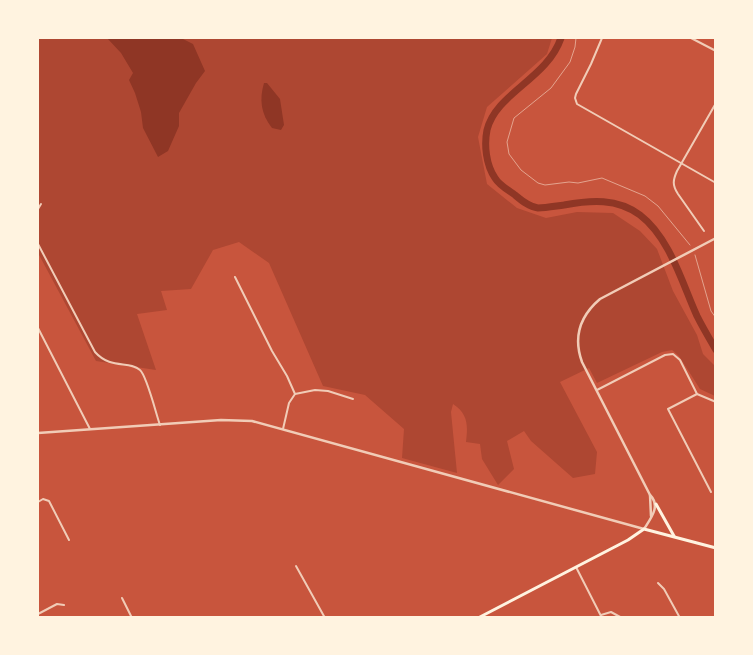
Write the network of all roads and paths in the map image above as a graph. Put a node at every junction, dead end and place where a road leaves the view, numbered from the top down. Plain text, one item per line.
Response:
1 (576, 38) edge
2 (602, 38) edge
3 (691, 38) edge
4 (716, 51) edge
5 (716, 103) edge
6 (710, 113) junction
7 (716, 116) edge
8 (681, 164) junction
9 (716, 183) edge
10 (41, 204) dead end
11 (38, 208) edge
12 (704, 231) dead end
13 (716, 238) edge
14 (38, 244) edge
15 (690, 245) dead end
16 (695, 255) dead end
17 (235, 277) dead end
18 (716, 318) edge
19 (38, 328) edge
20 (596, 390) junction
21 (295, 394) junction
22 (697, 394) junction
23 (353, 399) dead end
24 (716, 402) edge
25 (160, 425) junction
26 (90, 429) junction
27 (283, 429) junction
28 (38, 433) edge
29 (711, 492) dead end
30 (650, 495) junction
31 (38, 502) edge
32 (656, 504) junction
33 (651, 516) junction
34 (644, 529) junction
35 (674, 536) junction
36 (69, 540) dead end
37 (716, 548) edge
38 (296, 566) dead end
39 (576, 567) junction
40 (658, 583) dead end
41 (122, 598) dead end
42 (64, 604) dead end
43 (38, 614) edge
44 (601, 616) edge
45 (132, 618) edge
46 (324, 618) edge
47 (478, 618) edge
48 (622, 618) edge
49 (680, 618) edge

1 - 15 path
2 - 8 street
3 - 4 street
5 - 6 street
6 - 7 street
6 - 8 street
8 - 9 street
8 - 12 street
10 - 11 street
13 - 20 street
14 - 25 street
16 - 18 path
17 - 21 street
19 - 26 street
20 - 22 street
20 - 30 street
21 - 23 street
21 - 27 street
22 - 24 street
22 - 29 street
25 - 26 street
25 - 27 street
26 - 28 street
27 - 34 street
30 - 32 street
30 - 33 street
31 - 36 street
32 - 33 street
32 - 35 main road
33 - 34 street
34 - 35 main road
34 - 39 main road
35 - 37 main road
38 - 46 street
39 - 44 street
39 - 47 main road
40 - 49 street
41 - 45 street
42 - 43 street
44 - 48 street

